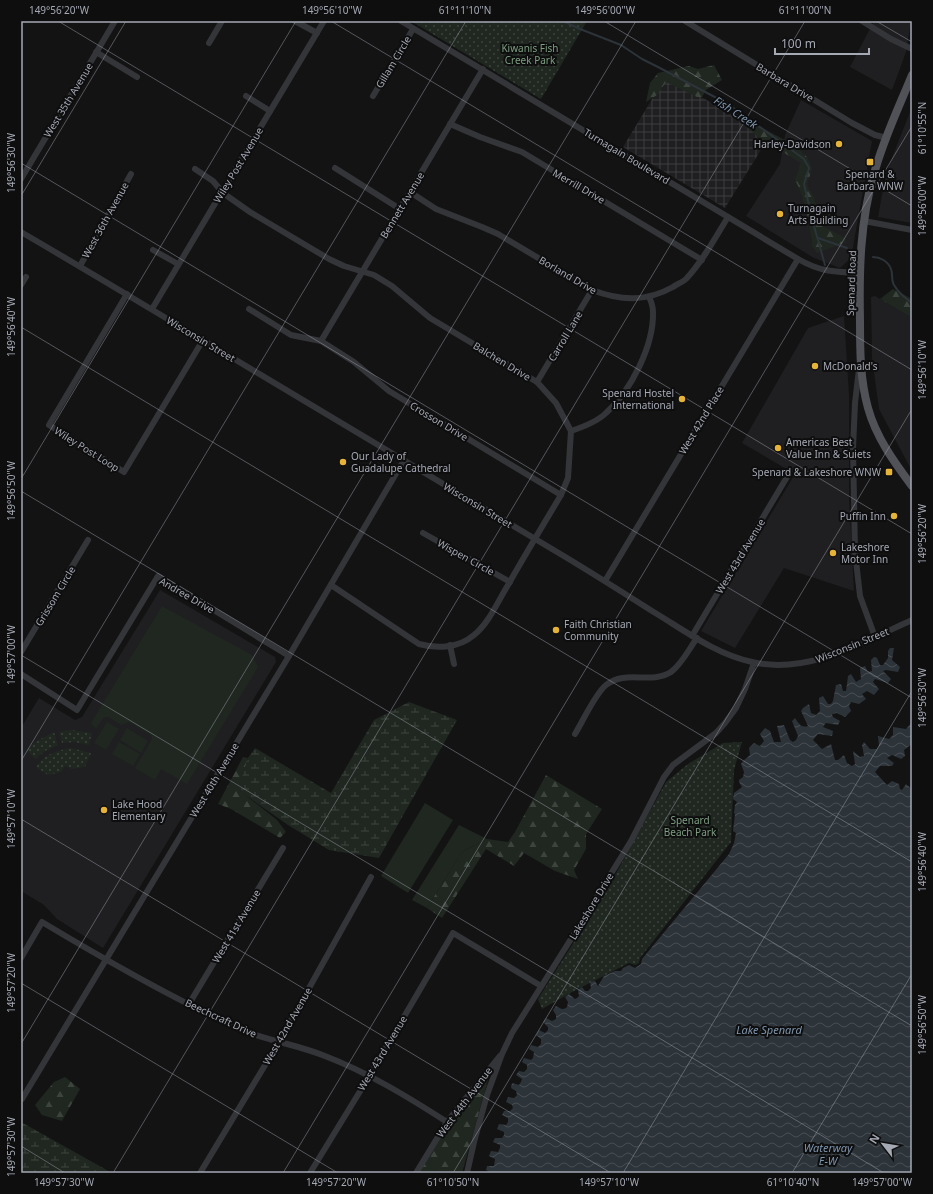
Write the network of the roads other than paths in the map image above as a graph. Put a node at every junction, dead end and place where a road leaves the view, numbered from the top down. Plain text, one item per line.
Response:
1 (115, 21) edge
2 (222, 21) edge
3 (295, 21) edge
4 (324, 21) edge
5 (401, 21) edge
6 (685, 21) edge
7 (862, 21) edge
8 (413, 29) junction
9 (317, 33) junction
10 (209, 43) dead end
11 (912, 49) edge
12 (96, 52) junction
13 (483, 69) junction
14 (912, 75) edge
15 (137, 77) dead end
16 (246, 96) dead end
17 (373, 96) dead end
18 (270, 111) junction
19 (450, 124) junction
20 (887, 138) junction
21 (335, 168) dead end
22 (195, 169) dead end
23 (131, 174) dead end
24 (21, 178) edge
25 (223, 192) junction
26 (410, 192) junction
27 (400, 209) junction
28 (728, 217) junction
29 (864, 221) junction
30 (912, 230) edge
31 (21, 232) edge
32 (153, 250) dead end
33 (798, 259) junction
34 (702, 260) junction
35 (178, 264) junction
36 (80, 266) junction
37 (363, 271) junction
38 (860, 273) junction
39 (26, 277) dead end
40 (21, 285) edge
41 (592, 290) junction
42 (127, 294) junction
43 (649, 297) junction
44 (152, 309) junction
45 (249, 309) dead end
46 (203, 340) junction
47 (321, 341) junction
48 (860, 363) junction
49 (537, 382) junction
50 (866, 401) junction
51 (855, 403) junction
52 (571, 431) junction
53 (404, 460) junction
54 (787, 477) dead end
55 (912, 486) edge
56 (561, 495) junction
57 (423, 533) dead end
58 (535, 539) junction
59 (88, 540) dead end
60 (605, 581) junction
61 (510, 582) junction
62 (331, 584) junction
63 (912, 620) edge
64 (694, 637) junction
65 (875, 637) junction
66 (450, 645) junction
67 (21, 652) edge
68 (289, 656) junction
69 (754, 663) junction
70 (454, 664) dead end
71 (21, 674) edge
72 (575, 734) dead end
73 (283, 848) dead end
74 (371, 877) dead end
75 (21, 958) edge
76 (105, 960) junction
77 (541, 986) junction
78 (189, 1004) junction
79 (278, 1042) junction
80 (502, 1054) junction
81 (370, 1075) junction
82 (22, 1099) edge
83 (447, 1122) junction
84 (200, 1173) edge
85 (310, 1173) edge
86 (416, 1173) edge
87 (467, 1173) edge

1 - 12 street, West 35th Avenue
2 - 10 street
3 - 9 street
4 - 9 street, Wiley Post Avenue
5 - 8 street, Turnagain Boulevard
6 - 20 street, Barbara Drive
7 - 11 street
8 - 13 street, Turnagain Boulevard
8 - 17 street, Gillam Circle
9 - 18 street, Wiley Post Avenue
12 - 15 street
12 - 24 street, West 35th Avenue
13 - 19 street, Bennett Avenue
13 - 28 street, Turnagain Boulevard
14 - 20 main road, Spenard Road
16 - 18 street
18 - 25 street, Wiley Post Avenue
19 - 26 street, Bennett Avenue
19 - 34 street, Merrill Drive
20 - 29 main road, Spenard Road
21 - 27 street
22 - 25 street, Balchen Drive
23 - 36 street, West 36th Avenue
25 - 35 street, Wiley Post Avenue
25 - 37 street, Balchen Drive
26 - 27 street, Bennett Avenue
26 - 41 street, Borland Drive
27 - 37 street, Bennett Avenue
28 - 33 street, Turnagain Boulevard
28 - 34 street, Borland Drive
29 - 30 street
29 - 38 main road, Spenard Road
31 - 36 street, Wisconsin Street
32 - 35 street
33 - 38 street, Turnagain Boulevard
33 - 60 street, West 42nd Place
34 - 43 street, Borland Drive
35 - 44 street, Wiley Post Avenue
36 - 42 street, Wisconsin Street
37 - 47 street, Bennett Avenue
37 - 49 street, Balchen Drive
38 - 48 main road, Spenard Road
39 - 40 street
41 - 43 street, Borland Drive
41 - 49 street, Carroll Lane
42 - 44 street, Wisconsin Street
42 - 46 street, Wiley Post Loop
43 - 52 street
44 - 46 street, Wisconsin Street
45 - 47 street
46 - 53 street, Wisconsin Street
47 - 56 street, Crosson Drive
48 - 50 main road, Spenard Road
48 - 51 street
49 - 52 street, Balchen Drive
50 - 51 street
50 - 55 main road, Spenard Road
51 - 65 street
52 - 56 street
53 - 58 street, Wisconsin Street
53 - 62 street, West 40th Avenue
54 - 64 street, West 43rd Avenue
56 - 58 street
57 - 61 street, Wispen Circle
58 - 60 street, Wisconsin Street
58 - 61 street
59 - 67 street, Grissom Circle
60 - 64 street, Wisconsin Street
61 - 66 street
62 - 66 street
62 - 68 street, West 40th Avenue
63 - 65 street, Wisconsin Street
64 - 69 street, Wisconsin Street
64 - 72 street, West 43rd Avenue
65 - 69 street, Wisconsin Street
66 - 70 street
68 - 71 street, Andree Drive
68 - 76 street, West 40th Avenue
69 - 77 street, Lakeshore Drive
73 - 78 street, West 41st Avenue
74 - 79 street, West 42nd Avenue
75 - 76 street, Beechcraft Drive
76 - 78 street, Beechcraft Drive
76 - 82 street, West 40th Avenue
77 - 80 street, Lakeshore Drive
77 - 81 street, West 43rd Avenue
78 - 79 street, Beechcraft Drive
79 - 81 street, Beechcraft Drive
79 - 84 street, West 42nd Avenue
80 - 83 street, West 44th Avenue
80 - 87 street, Lakeshore Drive
81 - 83 street, Beechcraft Drive
81 - 85 street, West 43rd Avenue
83 - 86 street, West 44th Avenue

